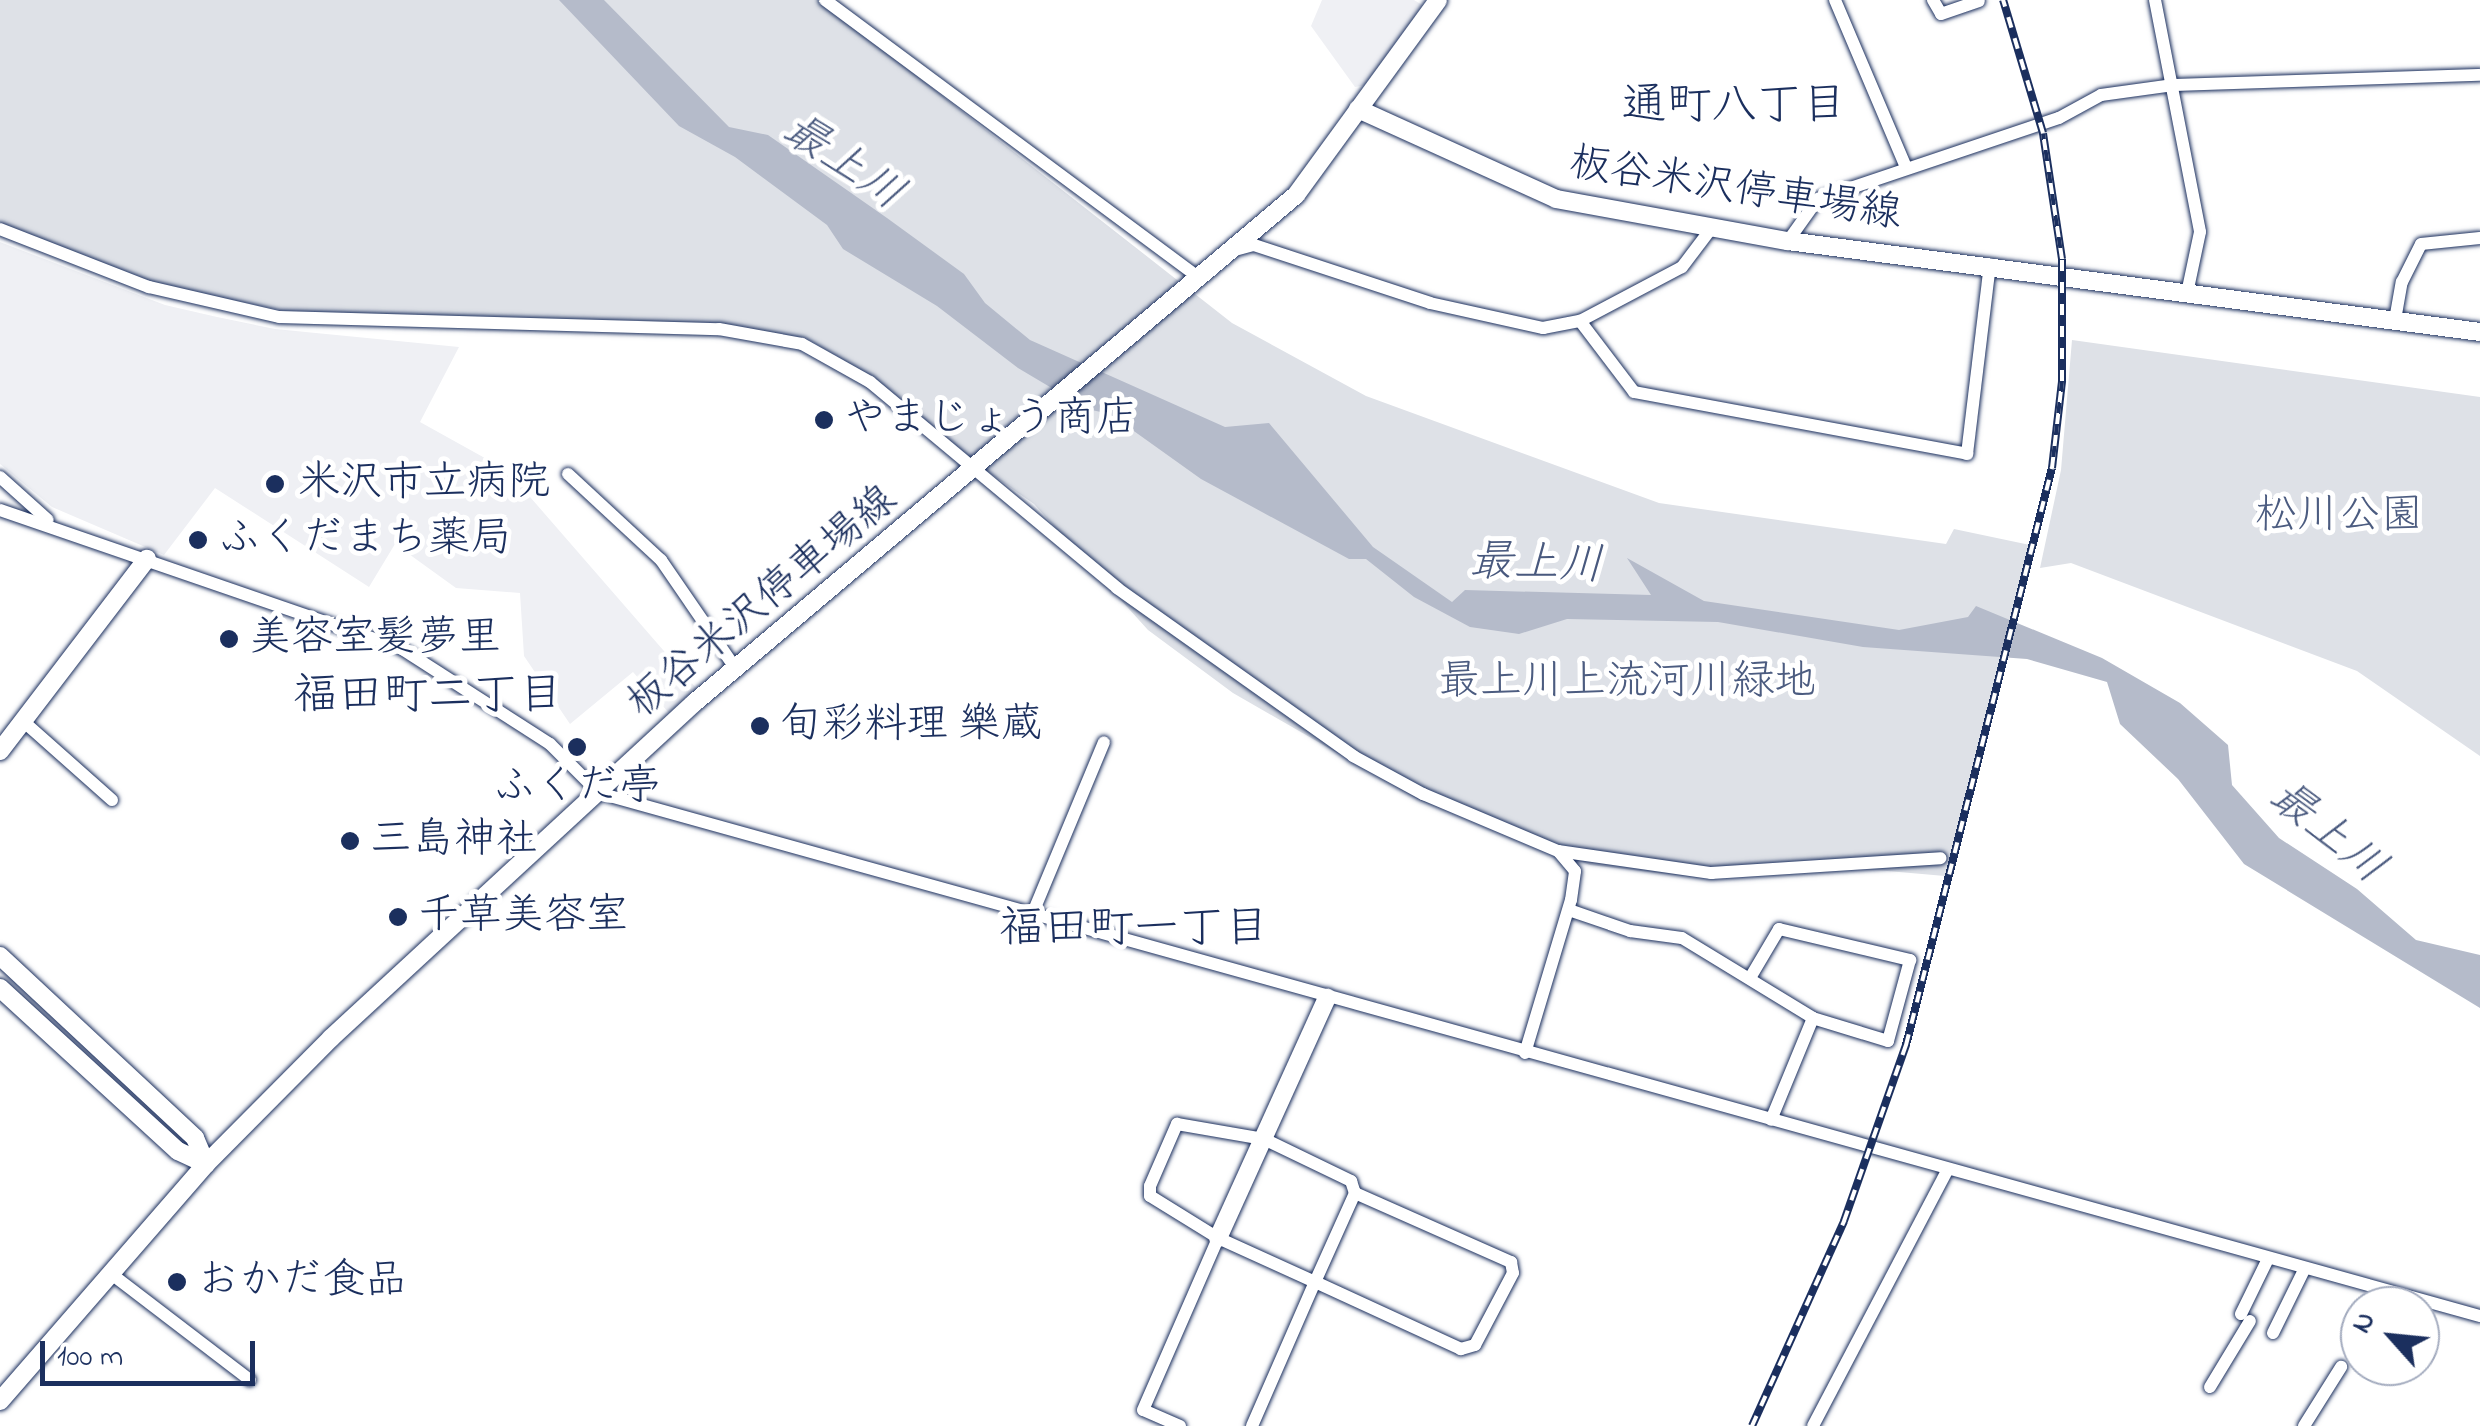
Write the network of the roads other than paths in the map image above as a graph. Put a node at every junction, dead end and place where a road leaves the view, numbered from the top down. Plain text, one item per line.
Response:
1 (824, 0) edge
2 (1438, 0) edge
3 (1835, 0) edge
4 (1934, 0) edge
5 (1979, 0) edge
6 (2155, 0) edge
7 (2480, 75) edge
8 (2173, 85) junction
9 (1358, 108) junction
10 (1906, 167) junction
11 (0, 229) edge
12 (1710, 230) junction
13 (2480, 238) edge
14 (1788, 241) junction
15 (1235, 250) junction
16 (1990, 264) junction
17 (1194, 285) junction
18 (2187, 294) junction
19 (2396, 320) junction
20 (1580, 321) junction
21 (2480, 332) edge
22 (971, 471) junction
23 (568, 474) dead end
24 (0, 478) edge
25 (0, 510) edge
26 (54, 525) junction
27 (147, 559) junction
28 (736, 668) junction
29 (23, 721) junction
30 (1104, 742) dead end
31 (0, 751) edge
32 (599, 794) junction
33 (112, 800) dead end
34 (1558, 850) junction
35 (1941, 858) dead end
36 (1569, 910) junction
37 (1032, 915) junction
38 (0, 956) edge
39 (1750, 978) junction
40 (0, 988) edge
41 (1327, 998) junction
42 (1813, 1018) junction
43 (1525, 1053) junction
44 (1771, 1120) junction
45 (1264, 1139) junction
46 (206, 1164) junction
47 (1947, 1171) junction
48 (1355, 1193) junction
49 (1218, 1238) junction
50 (2268, 1259) junction
51 (2305, 1268) junction
52 (110, 1274) junction
53 (1315, 1282) junction
54 (2480, 1316) edge
55 (2273, 1333) dead end
56 (2340, 1370) edge
57 (250, 1380) dead end
58 (2210, 1387) dead end
59 (0, 1401) edge
60 (1180, 1426) edge
61 (1252, 1426) edge
62 (1814, 1426) edge
63 (2304, 1426) edge

1 - 17 street
2 - 9 main road
3 - 10 street
4 - 5 street
6 - 8 street
7 - 8 street
8 - 10 street
8 - 18 street
9 - 12 main road, 板谷米沢停車場線
9 - 15 main road, 板谷米沢停車場線
10 - 14 street
11 - 22 street
12 - 14 main road, 板谷米沢停車場線
12 - 20 street
13 - 19 street
14 - 16 main road, 板谷米沢停車場線
15 - 17 main road, 板谷米沢停車場線
15 - 20 street
16 - 18 main road, 板谷米沢停車場線
16 - 20 street
17 - 22 main road, 板谷米沢停車場線
18 - 19 main road, 板谷米沢停車場線
19 - 21 main road, 板谷米沢停車場線
22 - 28 main road, 板谷米沢停車場線
22 - 34 street
23 - 28 street
24 - 26 street
25 - 26 street
26 - 27 street
27 - 29 main road
27 - 32 street
28 - 32 main road, 板谷米沢停車場線
29 - 31 main road
29 - 33 street
30 - 37 street
32 - 37 street
32 - 46 main road, 板谷米沢停車場線
34 - 35 street
34 - 36 street
36 - 39 street
36 - 43 street
37 - 41 street
38 - 46 main road
39 - 42 street
39 - 42 street
40 - 46 main road
41 - 43 street
41 - 45 main road
42 - 44 street
43 - 44 street
44 - 47 street
45 - 48 street
45 - 49 main road
45 - 49 street
46 - 52 main road, 板谷米沢停車場線
47 - 50 street
47 - 62 street
48 - 53 street
48 - 53 street
49 - 53 street
49 - 60 street
50 - 51 street
50 - 58 street
51 - 54 street
51 - 55 street
52 - 57 street
52 - 59 main road, 板谷米沢停車場線
53 - 61 street
56 - 63 street

